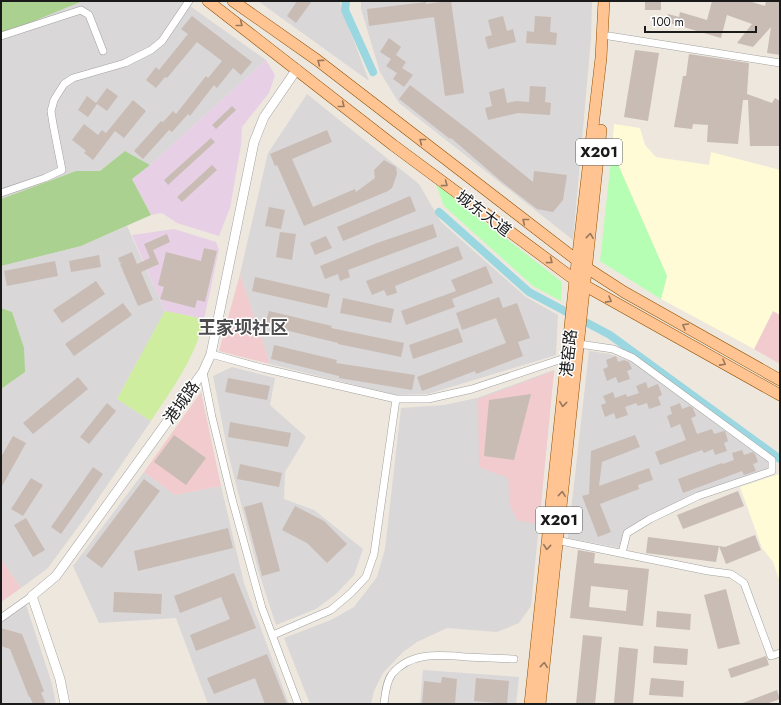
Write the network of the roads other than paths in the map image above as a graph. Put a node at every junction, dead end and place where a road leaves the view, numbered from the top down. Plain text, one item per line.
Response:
1 (189, 1) edge
2 (208, 1) edge
3 (233, 1) edge
4 (604, 1) edge
5 (610, 1) edge
6 (1, 36) edge
7 (609, 36) junction
8 (103, 51) dead end
9 (780, 63) edge
10 (297, 69) junction
11 (1, 193) edge
12 (583, 265) junction
13 (575, 280) junction
14 (585, 287) junction
15 (578, 302) junction
16 (576, 339) junction
17 (211, 354) junction
18 (568, 357) junction
19 (204, 372) junction
20 (780, 380) edge
21 (780, 395) edge
22 (396, 399) junction
23 (556, 540) junction
24 (622, 553) junction
25 (32, 596) junction
26 (1, 618) edge
27 (273, 635) junction
28 (780, 652) edge
29 (514, 659) dead end
30 (65, 704) edge
31 (298, 704) edge
32 (384, 704) edge
33 (530, 704) edge
34 (540, 704) edge

1 - 11 street
2 -> 10 main road, 城东大道
12 -> 3 main road, 城东大道
4 - 12 main road, 港窑路 / X201
5 - 7 main road, 港窑路 / X201
6 - 8 street
7 - 9 street
12 -> 7 main road, 港窑路 / X201
10 -> 13 main road, 城东大道
10 - 17 street, 港城路
12 - 13 main road, 港窑路 / X201
12 - 14 main road, 港窑路 / X201
20 -> 12 main road, 城东大道
13 - 14 main road, 城东大道
13 - 15 main road, 港窑路 / X201
14 - 15 main road, 港窑路 / X201
14 -> 21 main road, 城东大道
15 - 16 main road, 港窑路 / X201
16 - 18 main road, 港窑路 / X201
23 -> 16 main road, 港窑路 / X201
16 - 24 street
17 - 19 street, 港城路
17 - 22 street
18 - 22 street
18 -> 33 main road, 港窑路 / X201
19 - 25 street, 港城路
19 - 27 street
22 - 27 street
23 - 24 street
34 -> 23 main road, 港窑路 / X201
24 - 28 street
25 - 26 street
25 - 30 street
27 - 31 street
29 - 32 street

